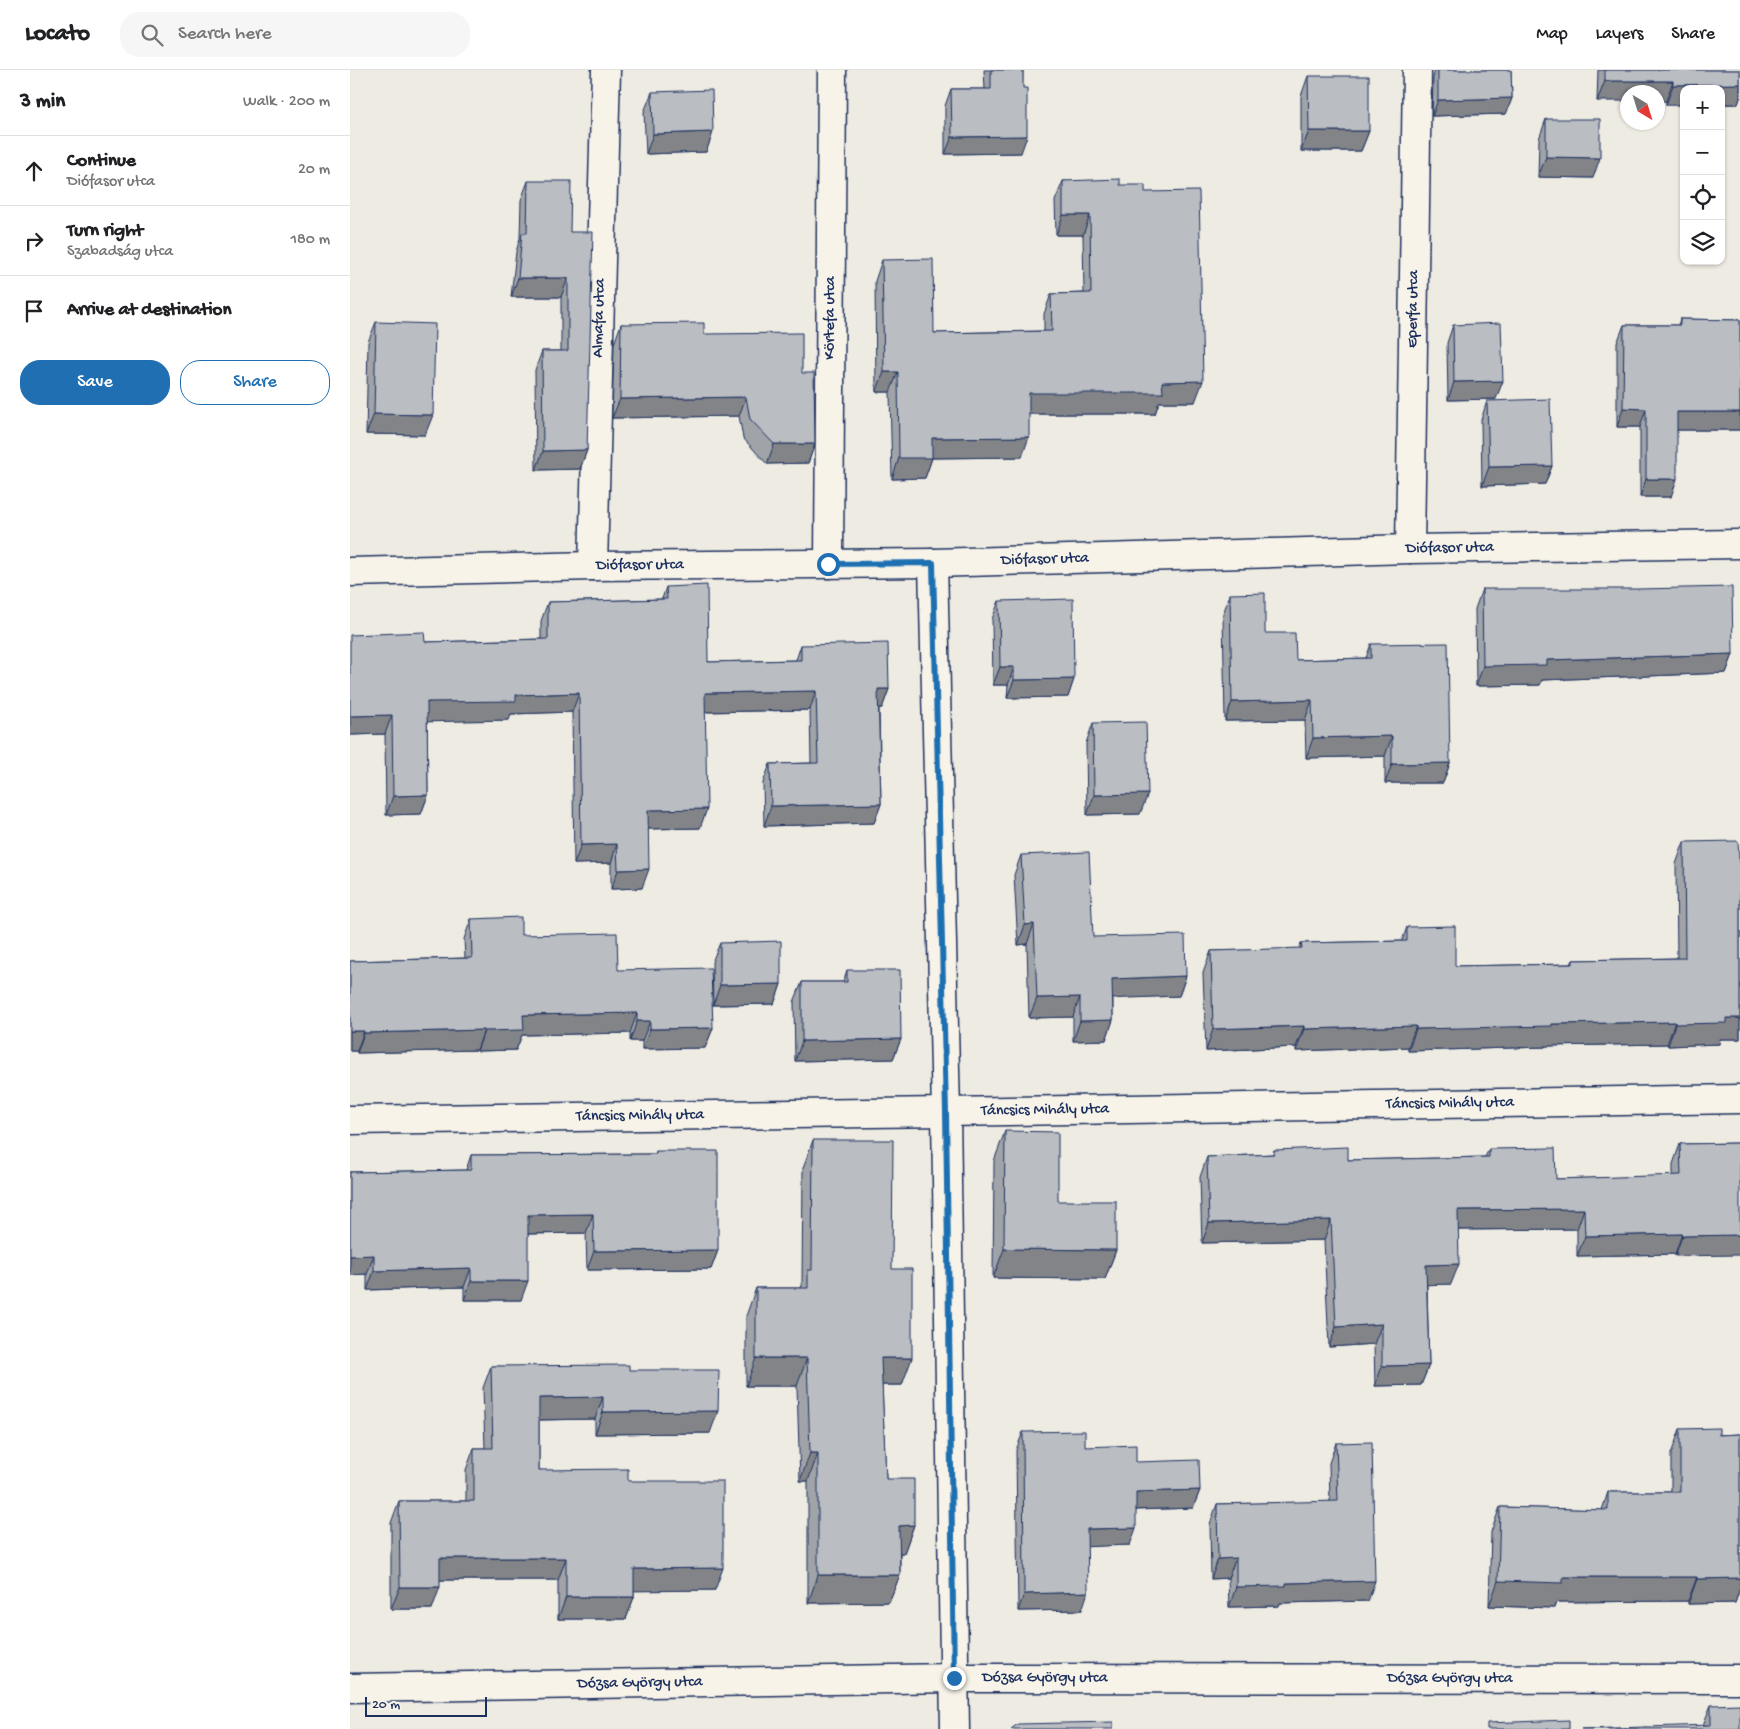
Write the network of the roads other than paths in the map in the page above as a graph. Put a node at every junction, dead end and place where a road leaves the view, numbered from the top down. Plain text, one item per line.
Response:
1 (606, 70) edge
2 (832, 70) edge
3 (1416, 70) edge
4 (1740, 544) edge
5 (1410, 549) junction
6 (933, 563) junction
7 (828, 564) junction
8 (593, 566) junction
9 (350, 572) edge
10 (1740, 1099) edge
11 (946, 1112) junction
12 (350, 1120) edge
13 (954, 1678) junction
14 (1740, 1679) edge
15 (350, 1688) edge
16 (955, 1729) edge

1 - 8 street, Almafa utca
2 - 7 street, Körtefa utca
3 - 5 street, Eperfa utca
4 - 5 street, Diófasor utca
5 - 6 street, Diófasor utca
6 - 7 street, Diófasor utca
6 - 11 street
7 - 8 street, Diófasor utca
8 - 9 street, Diófasor utca
10 - 11 street, Táncsics Mihály utca
11 - 12 street, Táncsics Mihály utca
11 - 13 street
13 - 14 street, Dózsa György utca
13 - 15 street, Dózsa György utca
13 - 16 street

